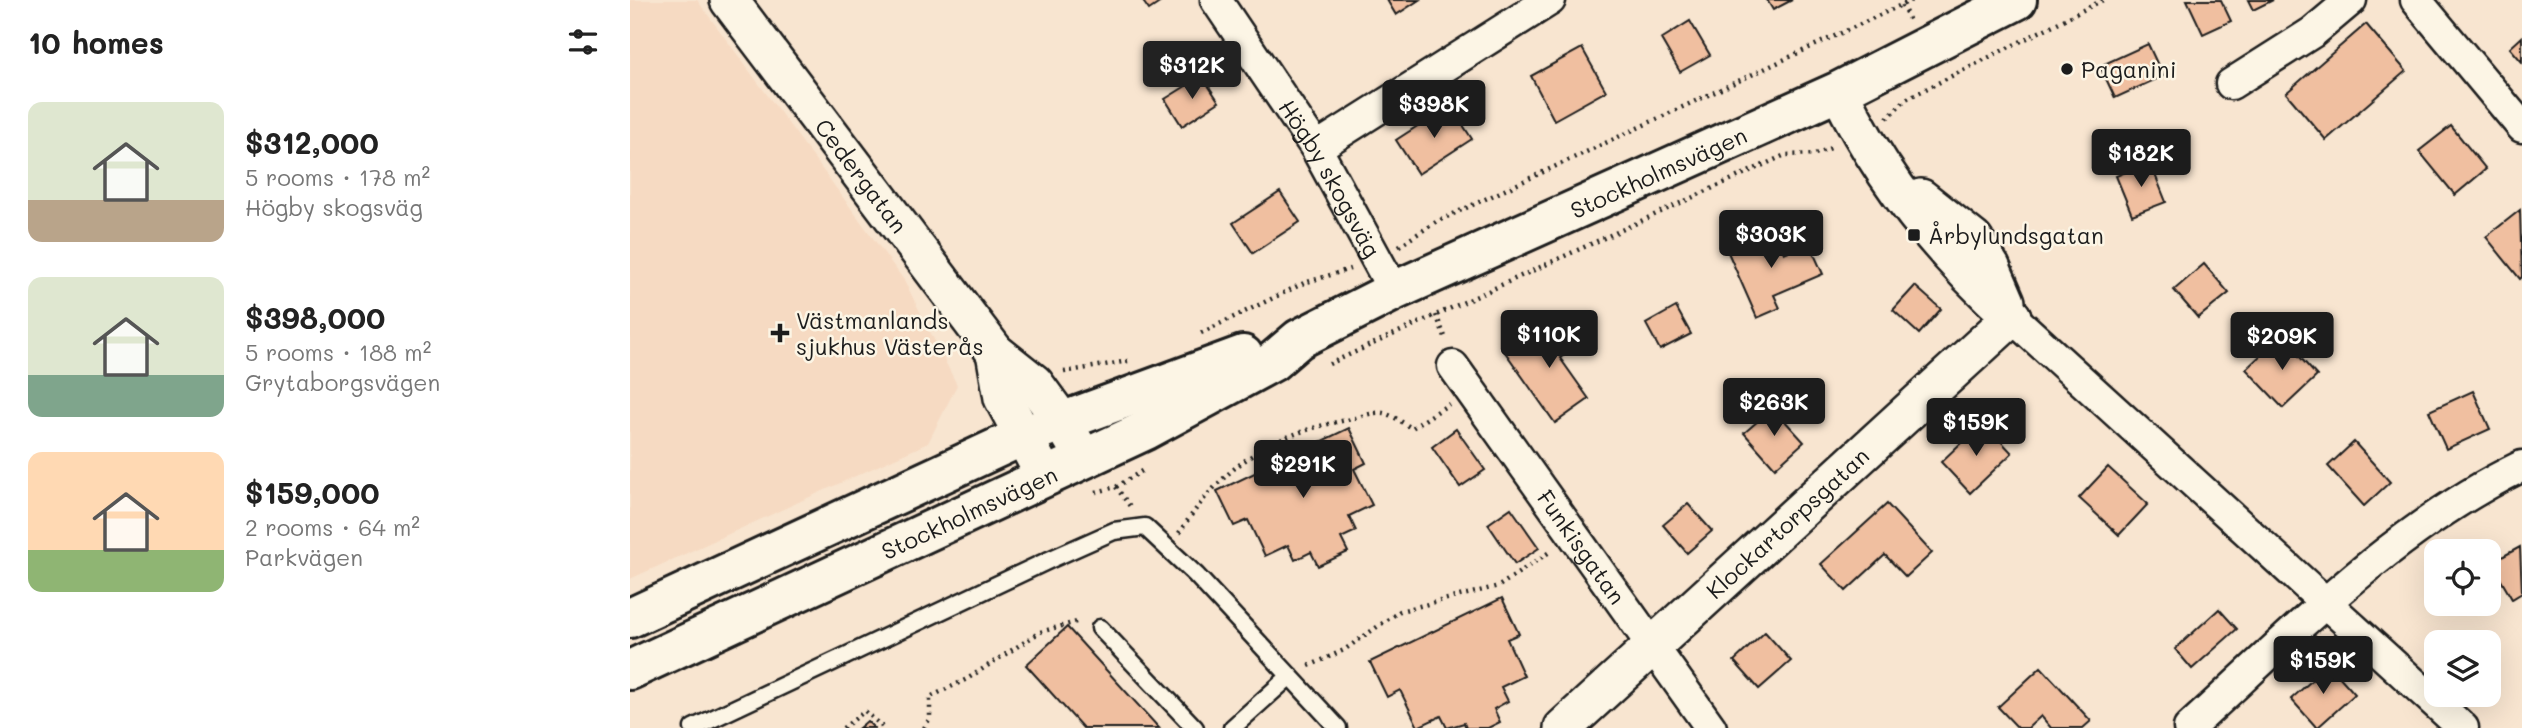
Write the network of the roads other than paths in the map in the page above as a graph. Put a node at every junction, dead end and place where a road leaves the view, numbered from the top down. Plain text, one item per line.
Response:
1 (730, 0) edge
2 (1216, 0) edge
3 (1550, 0) edge
4 (2016, 0) edge
5 (2351, 0) edge
6 (2416, 0) edge
7 (2231, 84) dead end
8 (1839, 91) junction
9 (2522, 127) edge
10 (1316, 148) junction
11 (1394, 290) junction
12 (2012, 317) junction
13 (995, 352) junction
14 (1308, 354) junction
15 (1453, 366) dead end
16 (1061, 420) junction
17 (1023, 436) junction
18 (1084, 458) junction
19 (2522, 466) edge
20 (1044, 475) junction
21 (2325, 602) junction
22 (630, 618) edge
23 (1100, 628) road end
24 (1651, 646) junction
25 (630, 670) edge
26 (1290, 676) junction
27 (693, 728) edge
28 (1195, 728) edge
29 (1232, 728) edge
30 (1338, 728) edge
31 (1563, 728) edge
32 (1711, 728) edge
33 (2189, 728) edge
34 (2463, 728) edge

1 - 13 street, Cedergatan
2 - 10 street, Högby skogsväg
3 - 10 street
4 - 8 main road, Stockholmsvägen
5 - 7 street
6 - 9 street
8 - 11 main road, Stockholmsvägen
8 - 12 street
10 - 11 street, Högby skogsväg
11 - 14 main road, Stockholmsvägen
12 - 21 street
12 - 24 street, Klockartorpsgatan
13 - 16 street, Cedergatan
13 - 17 street, Cedergatan
14 - 16 main road, Stockholmsvägen
14 - 18 main road, Stockholmsvägen
15 - 24 street, Funkisgatan
16 - 17 main road, Stockholmsvägen
16 - 18 street, Cedergatan
17 - 20 street, Cedergatan
17 - 22 main road, Stockholmsvägen
18 - 20 main road, Stockholmsvägen
19 - 21 street
20 - 25 main road, Stockholmsvägen
21 - 33 street
21 - 34 street
23 - 28 lane
24 - 31 street, Klockartorpsgatan
24 - 32 street, Funkisgatan
26 - 27 lane
26 - 29 lane
26 - 30 lane

